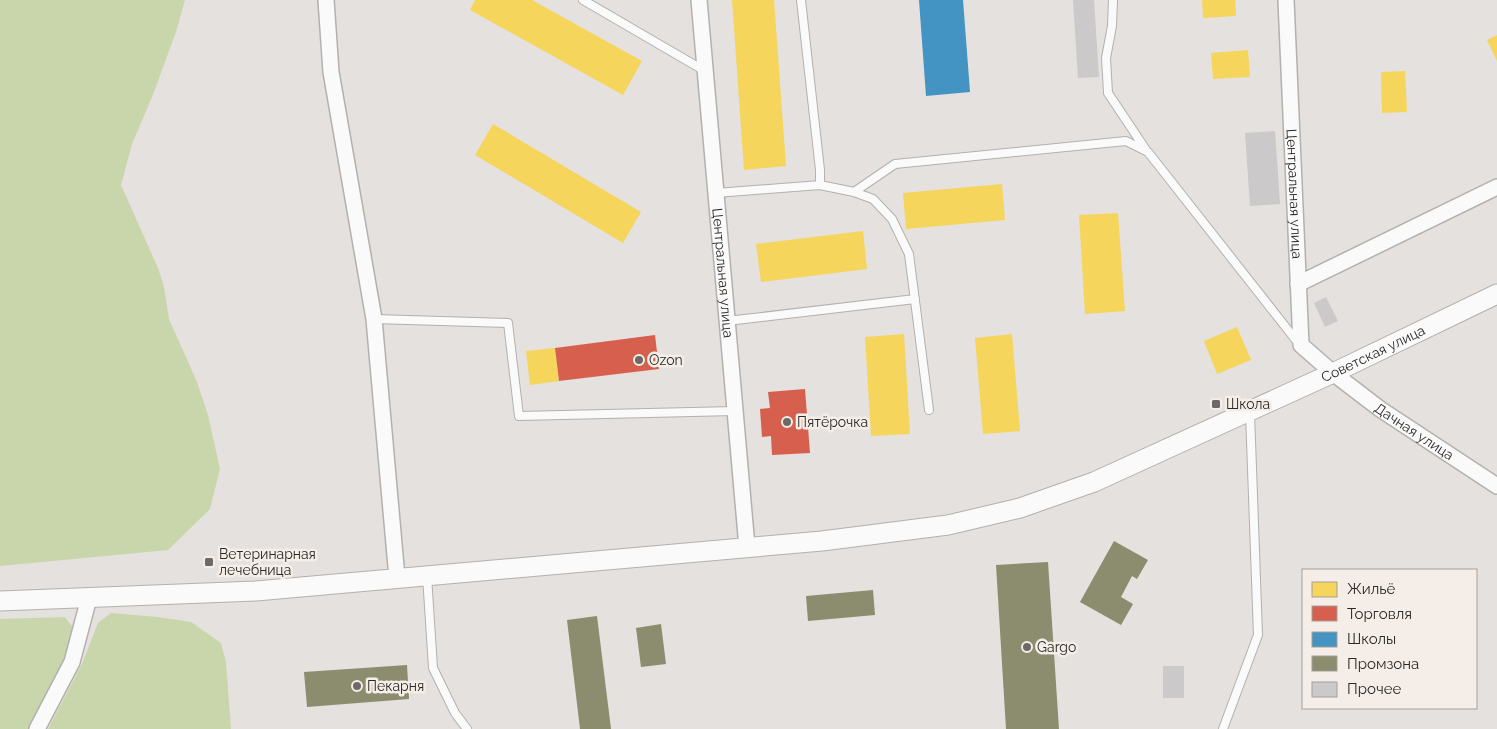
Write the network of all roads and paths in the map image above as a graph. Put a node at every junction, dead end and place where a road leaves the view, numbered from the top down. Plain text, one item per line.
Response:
1 (326, 0) edge
2 (583, 0) edge
3 (699, 0) edge
4 (801, 0) edge
5 (1113, 0) edge
6 (1286, 0) edge
7 (705, 71) junction
8 (1148, 152) junction
9 (820, 185) junction
10 (1497, 187) edge
11 (854, 192) junction
12 (716, 193) junction
13 (1298, 284) junction
14 (1497, 294) edge
15 (915, 299) junction
16 (374, 319) junction
17 (727, 321) junction
18 (1300, 345) junction
19 (1333, 373) junction
20 (929, 410) dead end
21 (735, 411) junction
22 (1250, 411) junction
23 (1497, 486) edge
24 (748, 547) junction
25 (427, 576) junction
26 (397, 578) junction
27 (89, 598) junction
28 (0, 601) edge
29 (37, 729) edge
30 (468, 729) edge
31 (1223, 729) edge

1 - 16 street
2 - 7 lane
3 - 7 street, Центральная улица
4 - 9 lane
5 - 8 lane
6 - 13 street, Центральная улица
7 - 12 street, Центральная улица
8 - 11 lane
8 - 18 lane
9 - 11 lane
9 - 12 lane
10 - 13 street
11 - 15 lane
12 - 17 street, Центральная улица
13 - 18 street, Центральная улица
14 - 19 street, Советская улица
15 - 17 lane
15 - 20 lane
16 - 21 lane
16 - 26 street
17 - 21 street, Центральная улица
18 - 19 street
19 - 22 street, Советская улица
19 - 23 street, Дачная улица
21 - 24 street, Центральная улица
22 - 24 street, Советская улица
22 - 31 lane
24 - 25 street, Советская улица
25 - 26 street, Советская улица
25 - 30 lane
26 - 27 street, Советская улица
27 - 28 street, Советская улица
27 - 29 street

